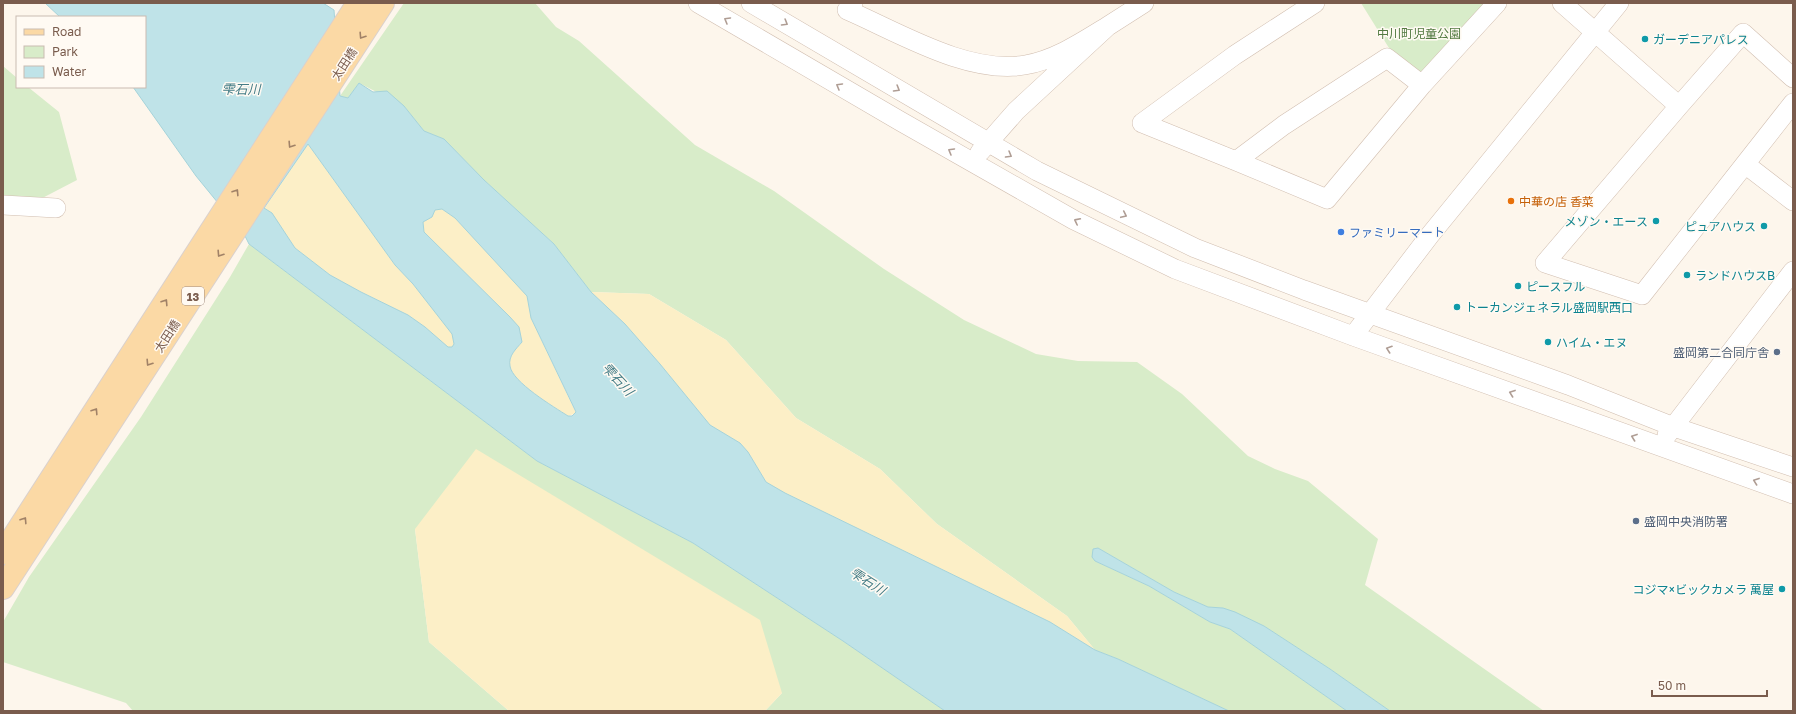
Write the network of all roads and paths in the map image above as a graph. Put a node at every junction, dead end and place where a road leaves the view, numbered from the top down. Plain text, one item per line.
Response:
1 (358, 3) edge
2 (383, 3) edge
3 (698, 3) edge
4 (751, 3) edge
5 (853, 3) edge
6 (1144, 3) edge
7 (1315, 3) edge
8 (1497, 3) edge
9 (1562, 3) edge
10 (1619, 3) edge
11 (1108, 26) junction
12 (1594, 32) junction
13 (1793, 78) edge
14 (1422, 85) junction
15 (1793, 103) edge
16 (1679, 106) junction
17 (988, 142) junction
18 (1236, 161) junction
19 (971, 162) junction
20 (1745, 164) junction
21 (1793, 201) edge
22 (3, 205) edge
23 (56, 208) dead end
24 (1793, 271) edge
25 (1370, 314) junction
26 (1353, 336) junction
27 (1674, 427) junction
28 (1659, 446) junction
29 (1793, 467) edge
30 (1793, 494) edge
31 (3, 553) edge
32 (3, 588) edge

31 -> 1 main road, 太田橋 / 13
2 -> 32 main road, 太田橋 / 13
19 -> 3 street
4 -> 17 street
5 - 11 street
6 - 11 street
7 - 18 street
8 - 14 street
9 - 12 street
10 - 12 street
11 - 17 street
12 - 16 street
12 - 25 street
13 - 16 street
14 - 18 street
14 - 18 street
15 - 20 street
16 - 20 street
17 - 19 street
17 -> 25 street
26 -> 19 street
20 - 21 street
22 - 23 street
24 - 27 street
25 - 26 street
25 - 27 street
28 -> 26 street
27 - 28 street
27 - 29 street
30 -> 28 street

